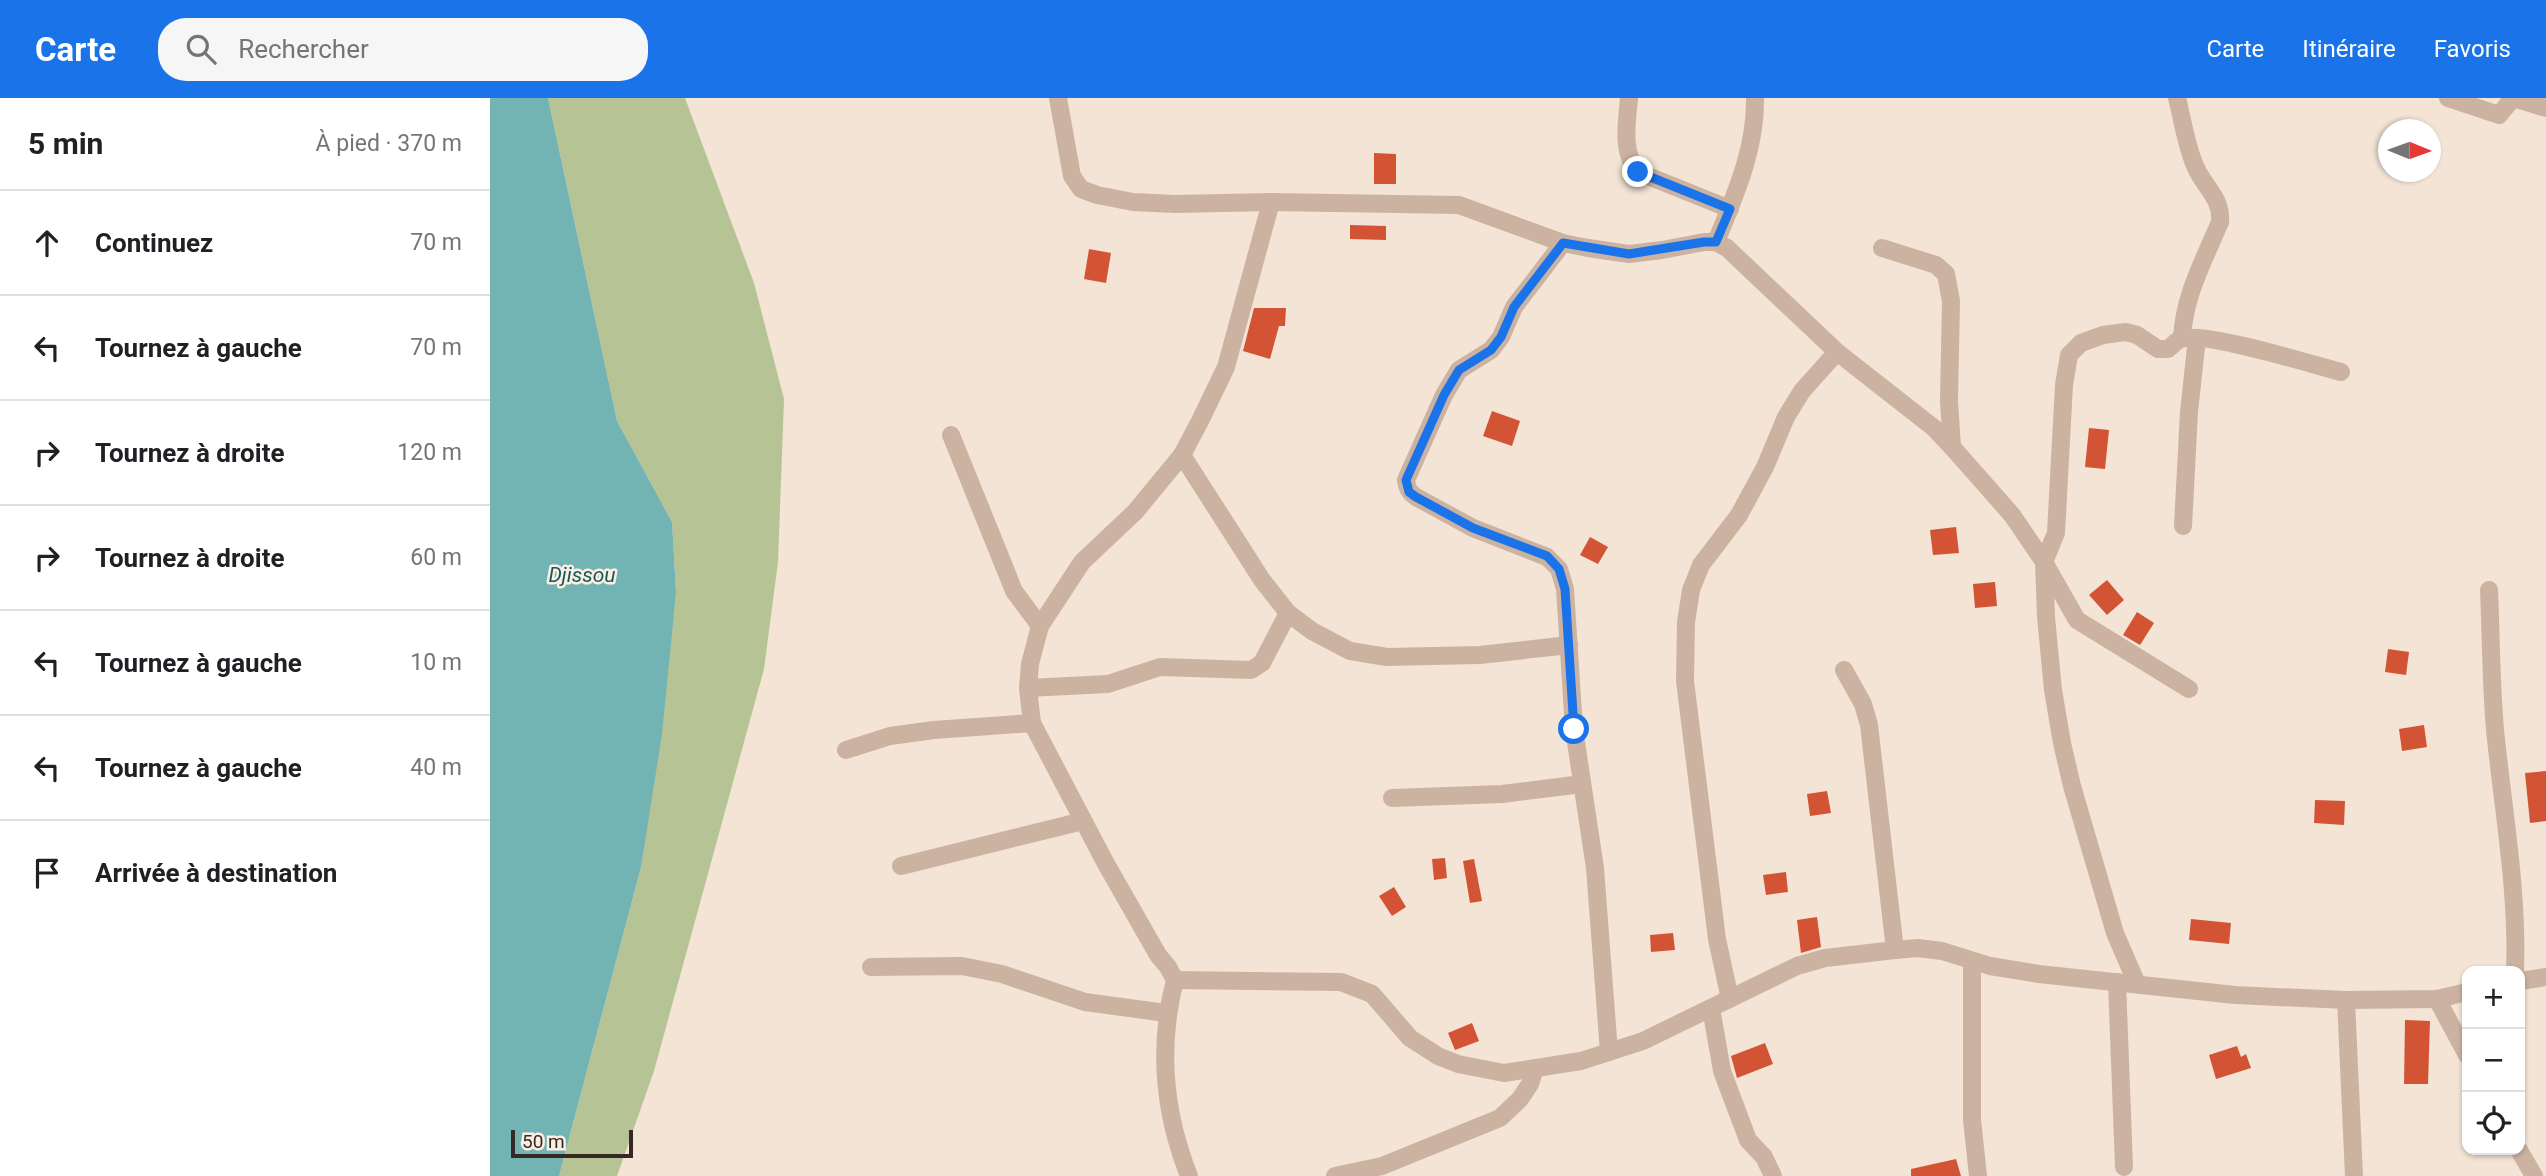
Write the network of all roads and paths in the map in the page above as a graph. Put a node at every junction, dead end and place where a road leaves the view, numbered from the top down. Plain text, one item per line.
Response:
1 (1058, 98) edge
2 (1629, 98) edge
3 (1755, 98) edge
4 (2177, 98) edge
5 (2448, 98) edge
6 (2513, 98) edge
7 (2546, 108) edge
8 (1271, 202) junction
9 (1730, 209) junction
10 (1716, 242) junction
11 (1563, 243) junction
12 (1882, 248) dead end
13 (2189, 338) junction
14 (1837, 352) junction
15 (2341, 372) dead end
16 (951, 435) dead end
17 (1952, 447) junction
18 (1182, 455) junction
19 (2183, 526) dead end
20 (2044, 562) junction
21 (2489, 590) dead end
22 (1288, 613) junction
23 (1040, 626) junction
24 (1569, 645) junction
25 (1844, 670) dead end
26 (1028, 688) junction
27 (2189, 689) dead end
28 (1032, 723) junction
29 (846, 751) dead end
30 (1583, 785) junction
31 (1392, 799) dead end
32 (1083, 821) junction
33 (901, 866) dead end
34 (1895, 950) junction
35 (1972, 961) junction
36 (2515, 966) edge
37 (871, 967) dead end
38 (2546, 977) edge
39 (1175, 980) junction
40 (2525, 981) edge
41 (2117, 982) junction
42 (2137, 984) junction
43 (2462, 993) edge
44 (1730, 999) junction
45 (2437, 999) junction
46 (2346, 1000) junction
47 (1711, 1008) junction
48 (1166, 1013) junction
49 (2462, 1046) edge
50 (1609, 1052) junction
51 (1535, 1069) junction
52 (2522, 1155) edge
53 (2124, 1167) dead end
54 (1189, 1176) edge
55 (1335, 1176) edge
56 (1773, 1176) edge
57 (1979, 1176) edge
58 (2354, 1176) edge
59 (2534, 1176) edge

1 - 8 street
2 - 9 street
3 - 9 street
4 - 13 street
5 - 6 street
6 - 7 street
8 - 11 street
8 - 18 street
9 - 10 street
10 - 11 street
10 - 14 street
11 - 24 street
12 - 17 street
13 - 15 street
13 - 19 street
13 - 20 street
14 - 17 street
14 - 44 street
16 - 23 street
17 - 20 street
18 - 22 street
18 - 23 street
20 - 27 street
20 - 42 street
21 - 36 street
22 - 24 street
22 - 26 street
23 - 26 street
24 - 30 street
25 - 34 street
26 - 28 street
28 - 29 street
28 - 32 street
30 - 31 street
30 - 50 street
32 - 33 street
32 - 39 street
34 - 35 street
34 - 44 street
35 - 41 street
35 - 57 street
37 - 48 street
38 - 40 street
39 - 48 street
39 - 51 street
41 - 42 street
41 - 53 street
42 - 46 street
43 - 45 street
44 - 47 street
45 - 46 street
45 - 49 street
46 - 58 street
47 - 50 street
47 - 56 street
48 - 54 street
50 - 51 street
51 - 55 street
52 - 59 street

